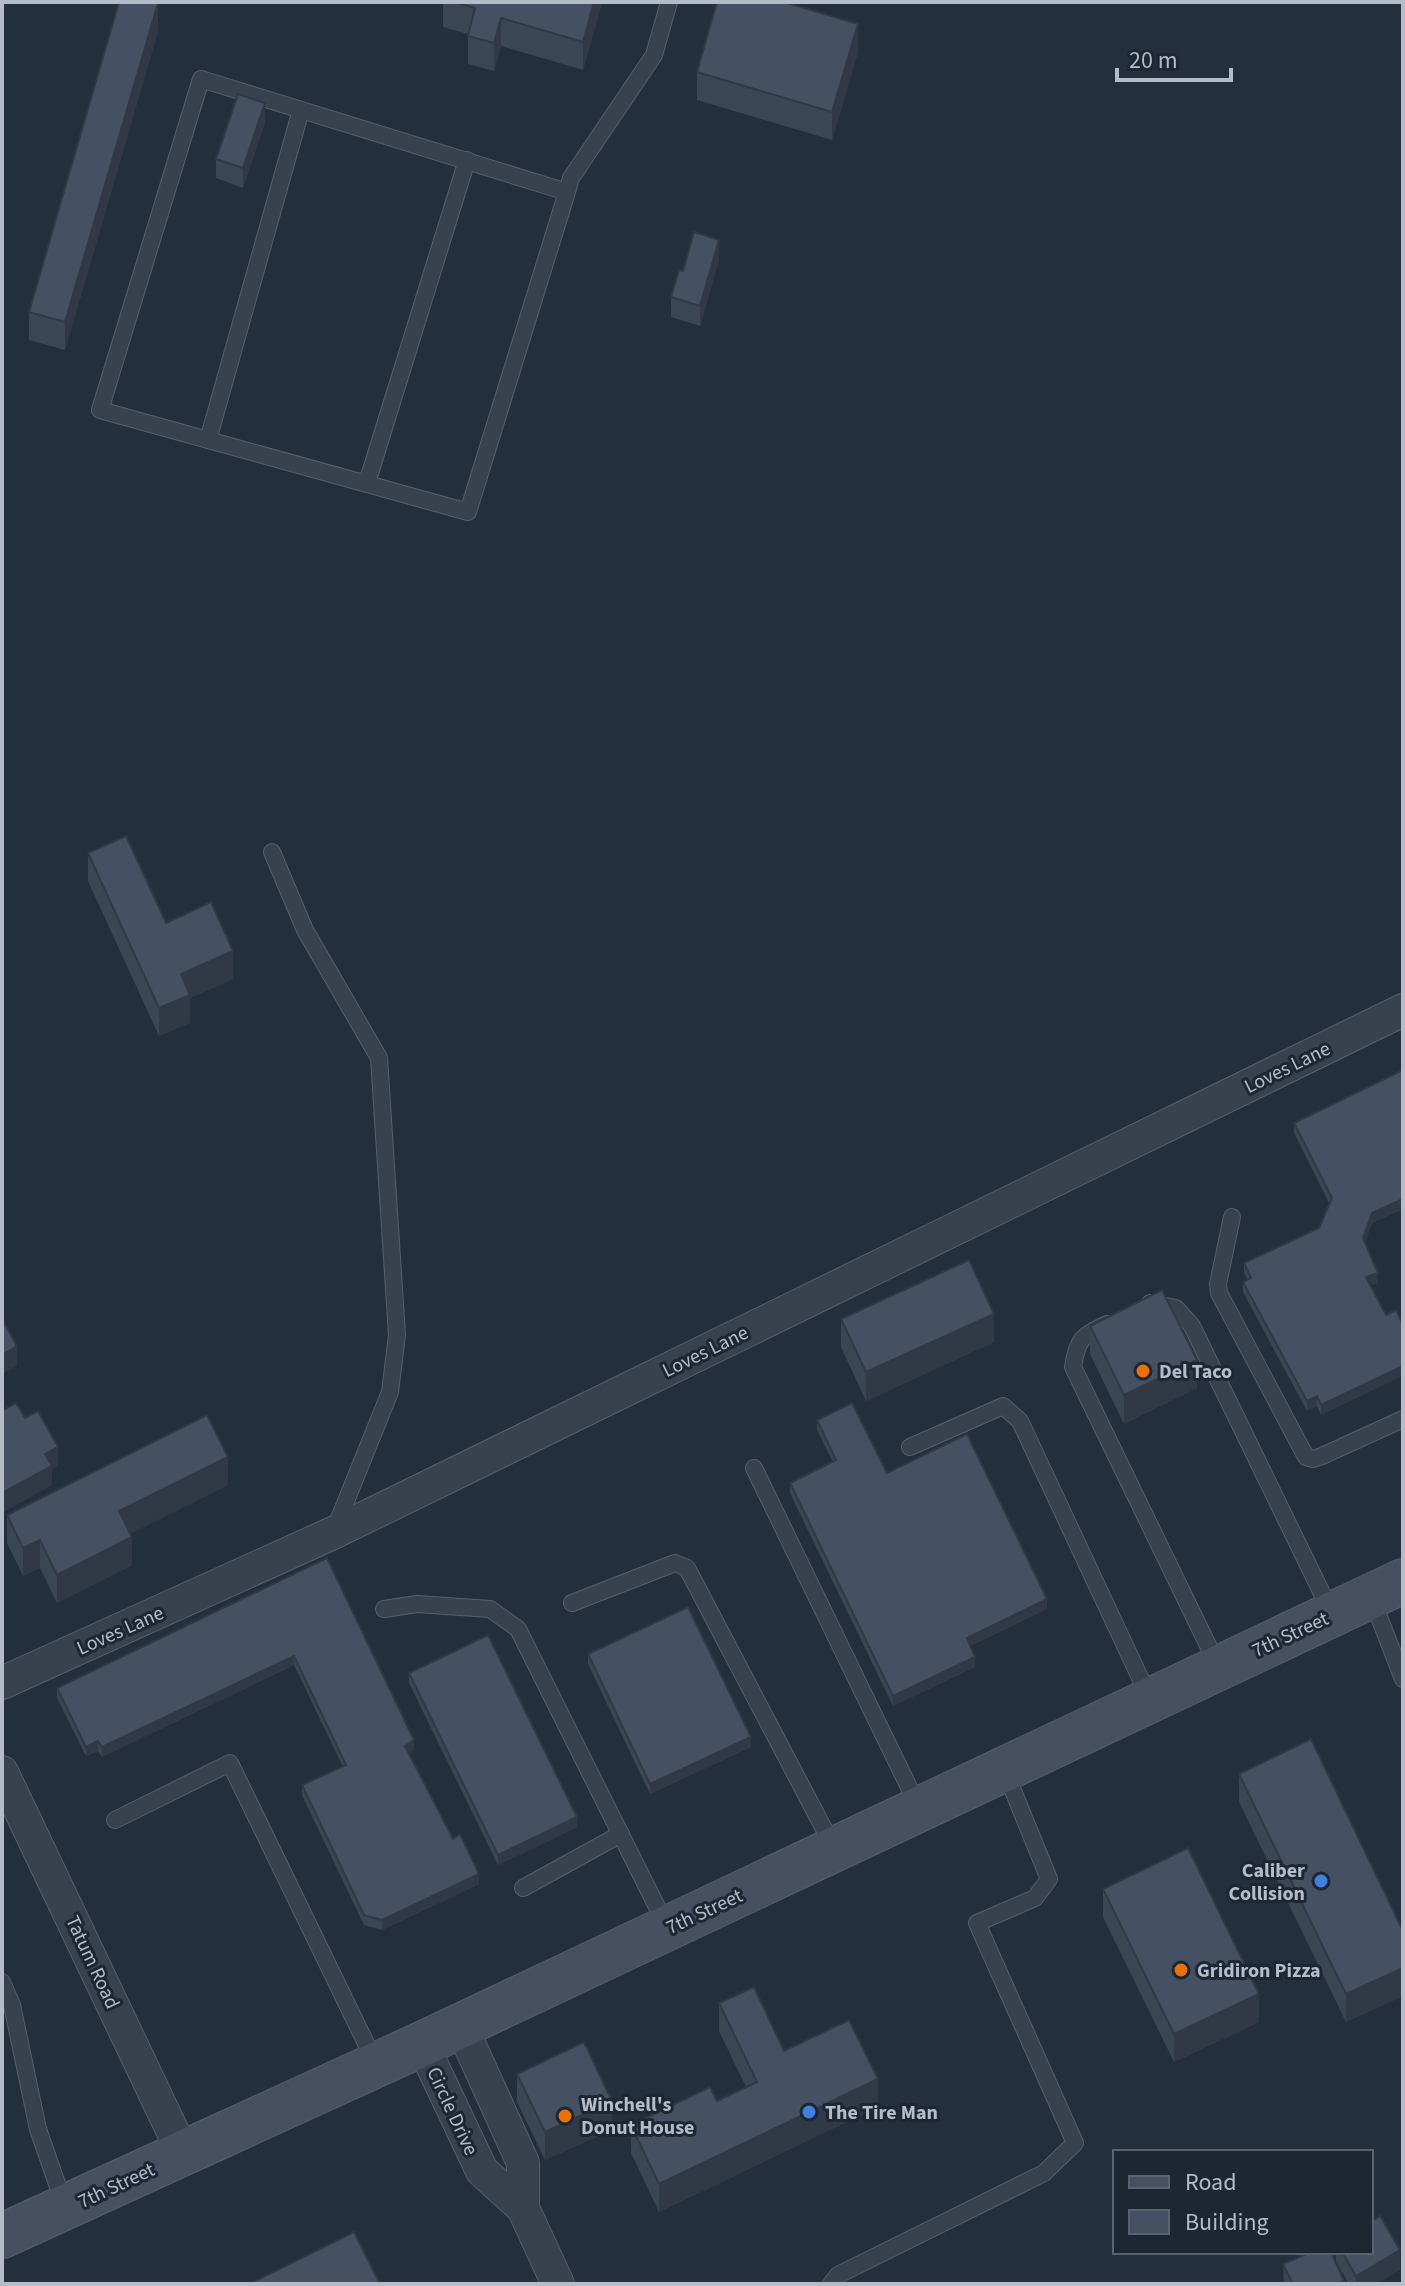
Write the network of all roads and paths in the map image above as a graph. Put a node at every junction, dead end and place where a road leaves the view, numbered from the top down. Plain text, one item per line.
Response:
1 (669, 2) edge
2 (301, 110) junction
3 (467, 160) junction
4 (567, 192) junction
5 (208, 440) junction
6 (367, 483) junction
7 (272, 852) dead end
8 (1403, 1010) edge
9 (1232, 1217) dead end
10 (1403, 1419) edge
11 (910, 1447) dead end
12 (754, 1468) dead end
13 (333, 1533) junction
14 (1387, 1588) edge
15 (572, 1603) dead end
16 (384, 1609) dead end
17 (1332, 1614) junction
18 (1219, 1668) junction
19 (1403, 1679) edge
20 (2, 1683) edge
21 (1151, 1700) junction
22 (1005, 1769) junction
23 (6, 1790) edge
24 (920, 1809) junction
25 (115, 1820) dead end
26 (621, 1834) junction
27 (835, 1849) junction
28 (523, 1888) dead end
29 (668, 1928) junction
30 (2, 1982) edge
31 (461, 2026) junction
32 (422, 2044) junction
33 (377, 2065) junction
34 (183, 2153) junction
35 (523, 2208) junction
36 (65, 2209) junction
37 (2, 2236) edge
38 (558, 2284) edge
39 (831, 2284) edge

1 - 4 lane
2 - 3 lane
2 - 5 lane
2 - 5 lane
3 - 4 lane
3 - 6 lane
4 - 6 lane
5 - 6 lane
7 - 13 lane
8 - 13 street, Loves Lane
9 - 10 lane
11 - 21 lane
12 - 24 lane
13 - 20 street, Loves Lane
14 - 17 main road, 7th Street
14 - 19 lane
15 - 27 lane
16 - 26 lane
17 - 18 main road, 7th Street
17 - 18 lane
18 - 21 main road, 7th Street
21 - 22 main road, 7th Street
22 - 24 main road, 7th Street
22 - 39 lane
23 - 34 street, Tatum Road
24 - 27 main road, 7th Street
25 - 33 lane
26 - 28 lane
26 - 29 lane
27 - 29 main road, 7th Street
29 - 31 main road, 7th Street
30 - 36 lane
31 - 32 main road, 7th Street
31 - 35 street, Circle Drive
32 - 33 main road, 7th Street
32 - 35 street, Circle Drive
33 - 34 main road, 7th Street
34 - 36 main road, 7th Street
35 - 38 street, Circle Drive
36 - 37 main road, 7th Street

